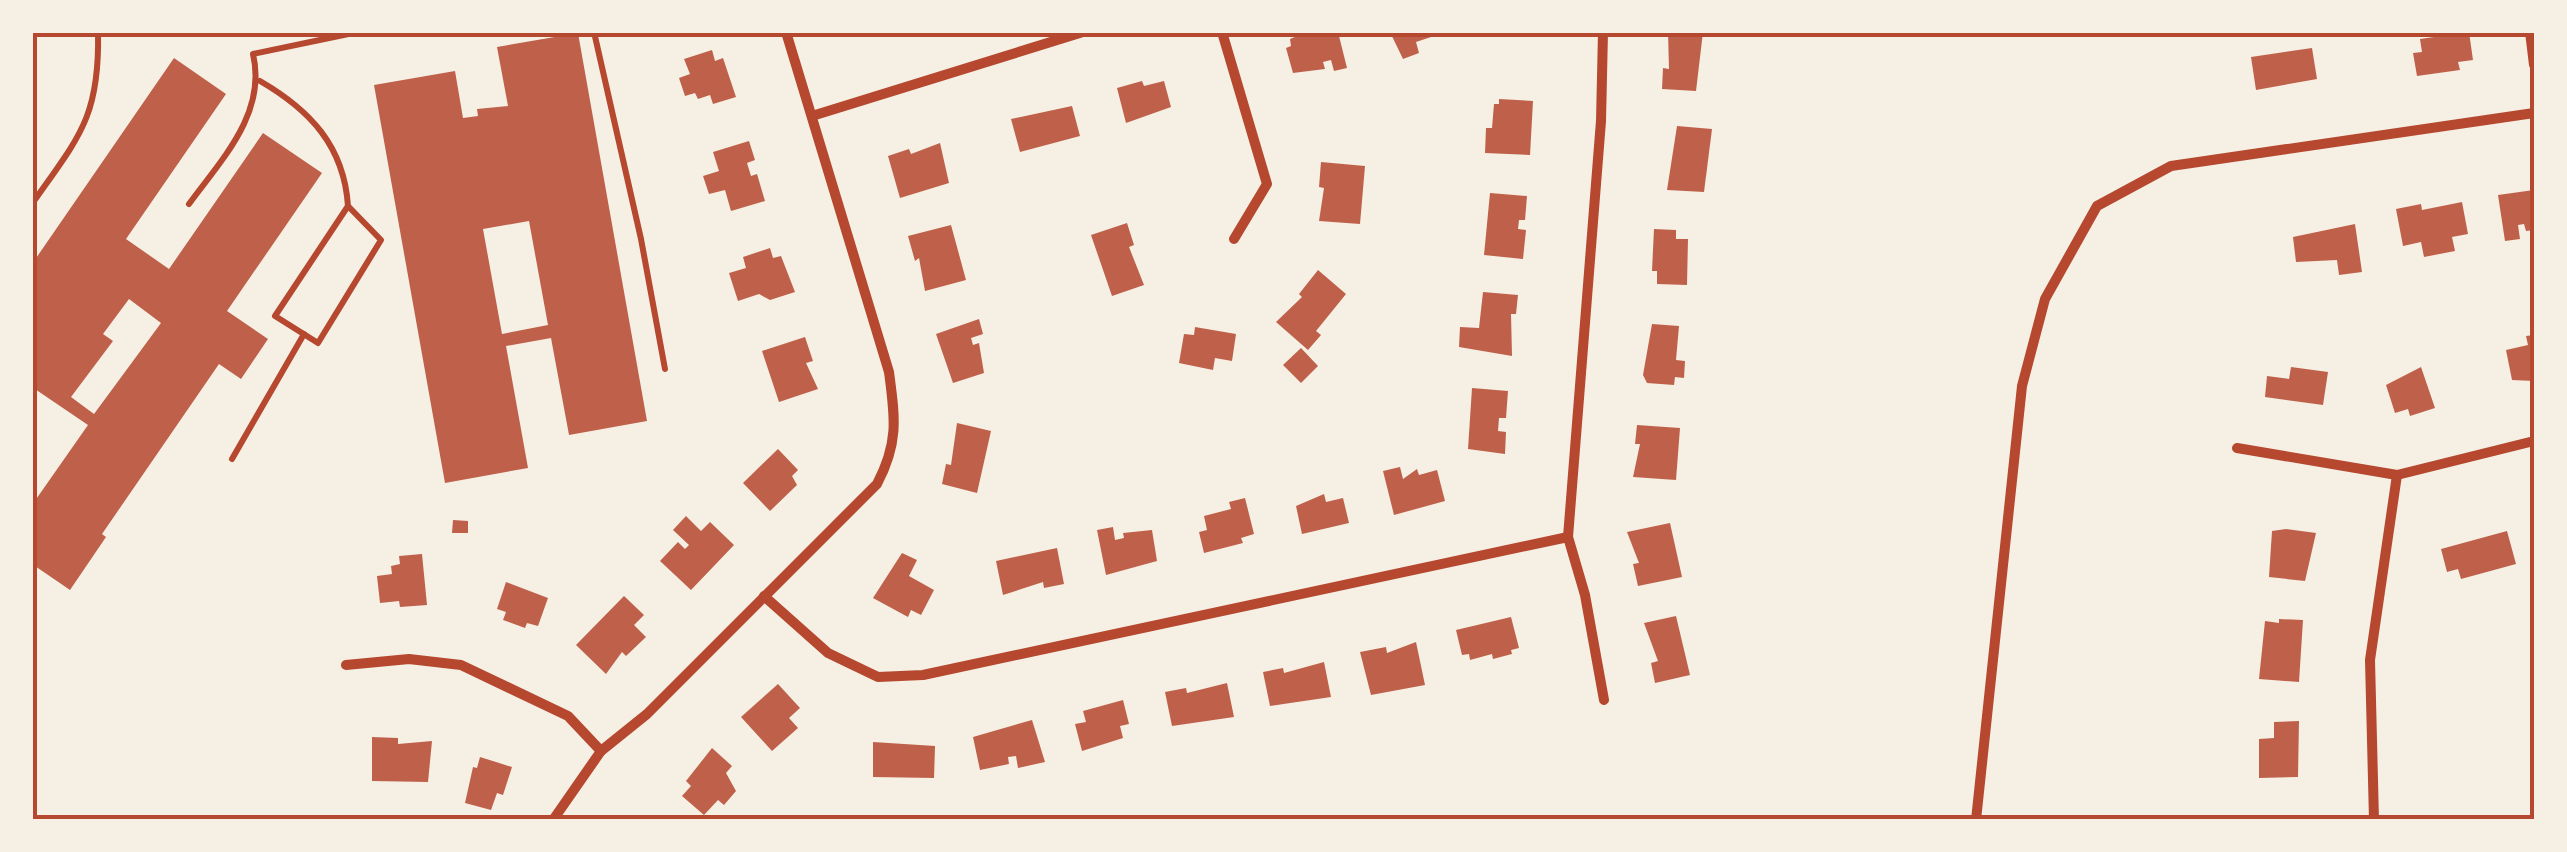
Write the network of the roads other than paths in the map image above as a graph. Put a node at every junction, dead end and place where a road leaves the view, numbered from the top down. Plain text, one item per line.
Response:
1 (98, 32) edge
2 (358, 32) edge
3 (594, 32) edge
4 (786, 32) edge
5 (1083, 32) edge
6 (1222, 32) edge
7 (1602, 32) edge
8 (2530, 32) edge
9 (2534, 65) edge
10 (260, 82) junction
11 (2534, 113) edge
12 (812, 116) junction
13 (32, 204) edge
14 (189, 204) dead end
15 (348, 206) junction
16 (1234, 239) dead end
17 (304, 334) junction
18 (665, 369) dead end
19 (2534, 440) edge
20 (2237, 448) dead end
21 (232, 460) dead end
22 (2398, 475) junction
23 (1568, 537) junction
24 (764, 596) junction
25 (346, 665) dead end
26 (1604, 700) dead end
27 (601, 750) junction
28 (553, 820) edge
29 (1976, 820) edge
30 (2374, 820) edge

1 - 13 lane
2 - 10 lane
3 - 18 lane
4 - 12 street
5 - 12 street
6 - 16 street
7 - 23 street
8 - 9 street
10 - 14 lane
10 - 15 lane
11 - 29 street
12 - 24 street
15 - 17 lane
15 - 17 lane
17 - 21 lane
19 - 22 street
20 - 22 street
22 - 30 street
23 - 24 street
23 - 26 street
24 - 27 street
25 - 27 street
27 - 28 street

